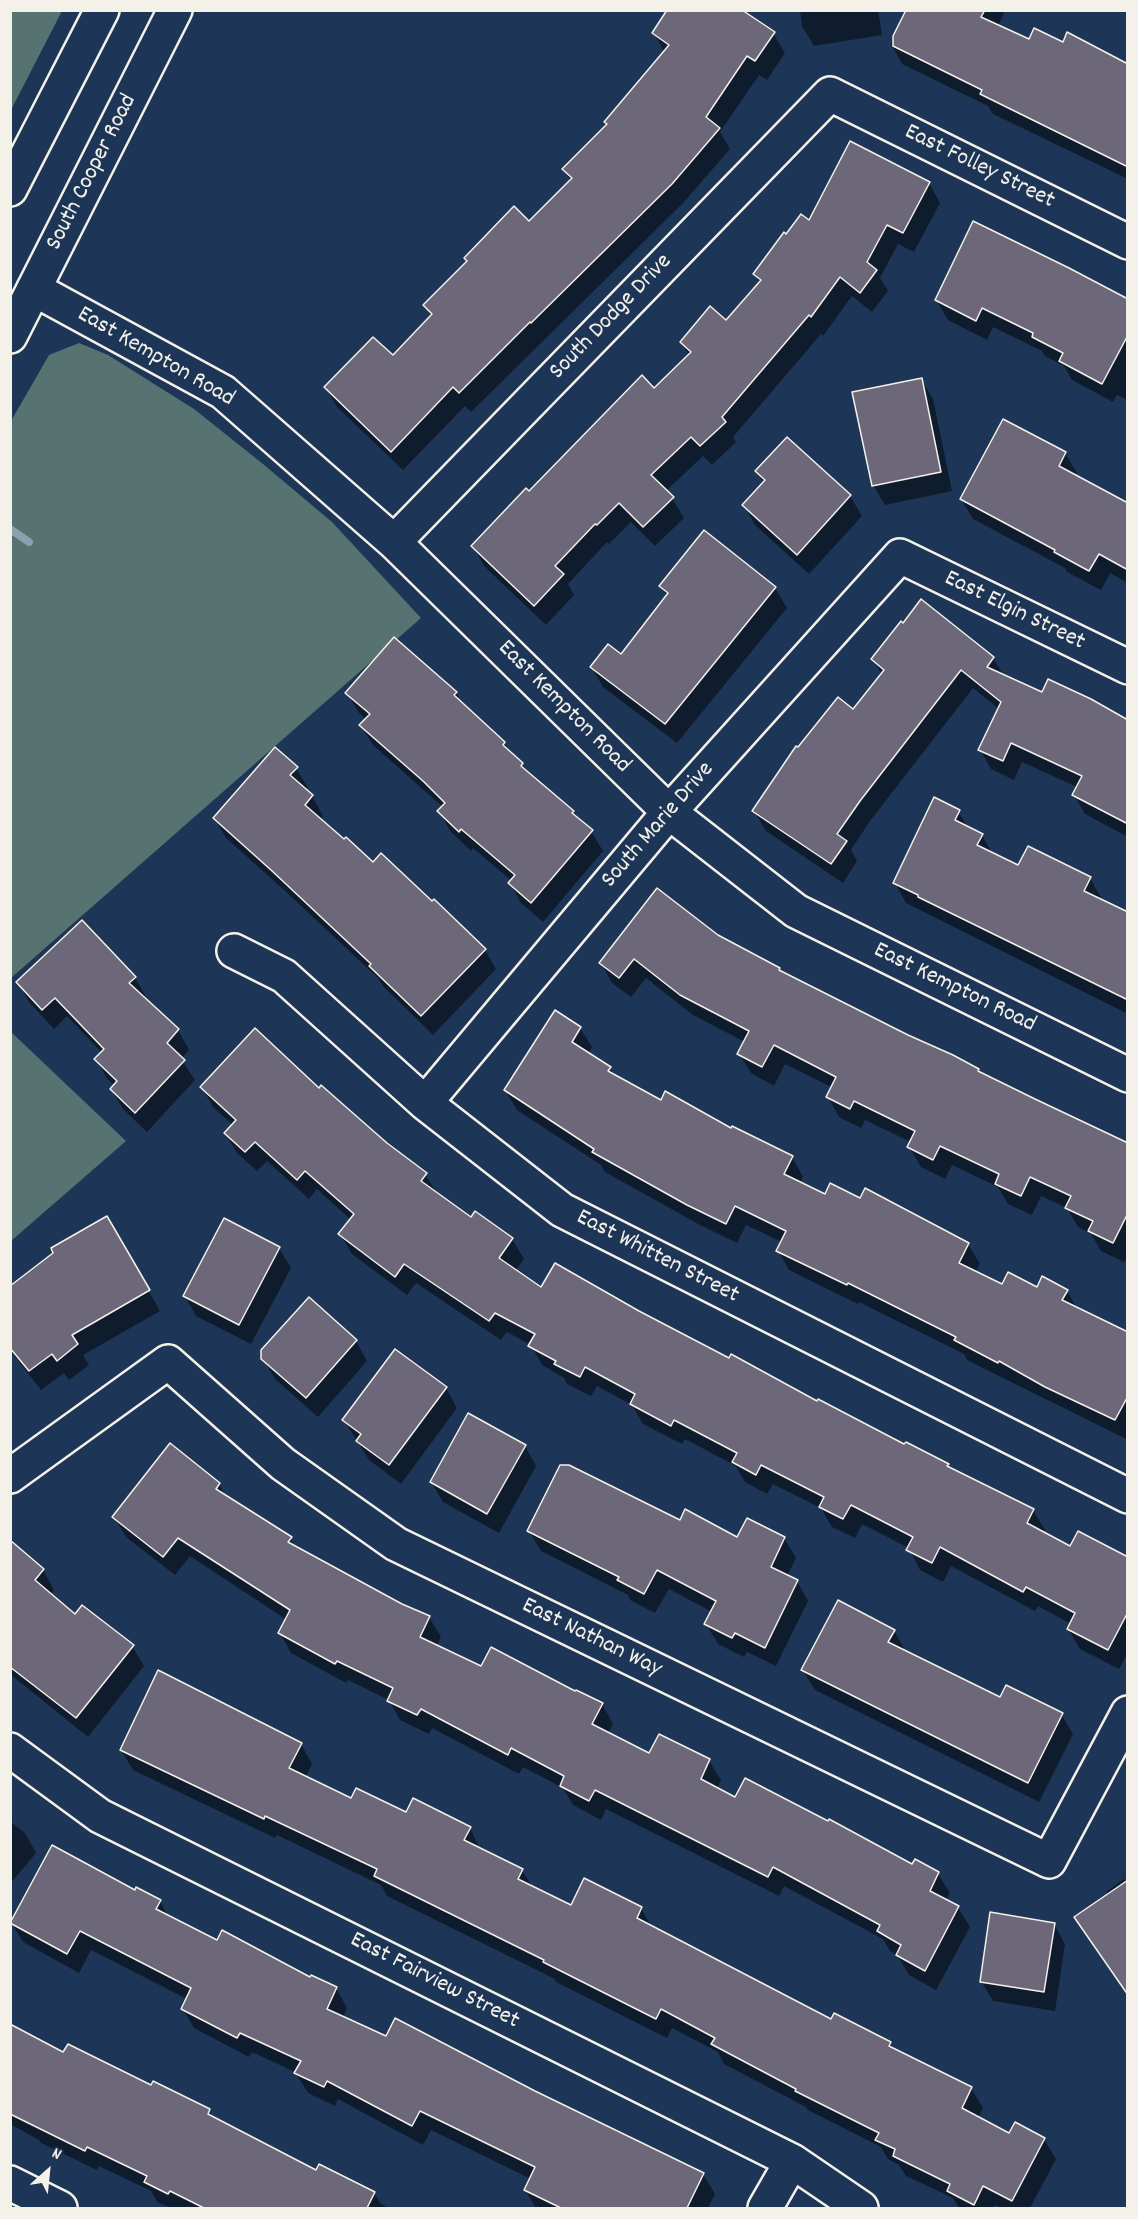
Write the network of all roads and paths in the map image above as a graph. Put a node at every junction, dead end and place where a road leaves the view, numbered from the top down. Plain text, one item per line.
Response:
1 (102, 10) edge
2 (175, 10) edge
3 (830, 94) joint
4 (10, 189) edge
5 (1128, 242) edge
6 (22, 283) edge
7 (10, 336) edge
8 (394, 542) junction
9 (900, 556) joint
10 (1128, 667) edge
11 (669, 812) junction
12 (234, 951) dead end
13 (1128, 1074) edge
14 (425, 1103) junction
15 (10, 1476) edge
16 (1128, 1496) edge
17 (1128, 1713) edge
18 (10, 1750) edge
19 (792, 2161) junction
20 (10, 2183) edge
21 (60, 2208) edge
22 (765, 2208) edge
23 (861, 2208) edge

1 - 4 street
2 - 6 street, South Cooper Road
3 - 5 street, East Folley Street
3 - 8 street, South Dodge Drive
6 - 7 street, South Cooper Road
6 - 8 street, East Kempton Road
8 - 11 street, East Kempton Road
9 - 10 street, East Elgin Street
9 - 11 street, South Marie Drive
11 - 13 street, East Kempton Road
11 - 14 street, South Marie Drive
12 - 14 street, East Whitten Street
14 - 16 street, East Whitten Street
15 - 17 street, East Nathan Way
18 - 19 street, East Fairview Street
19 - 22 street
19 - 23 street, East Fairview Street
20 - 21 street

